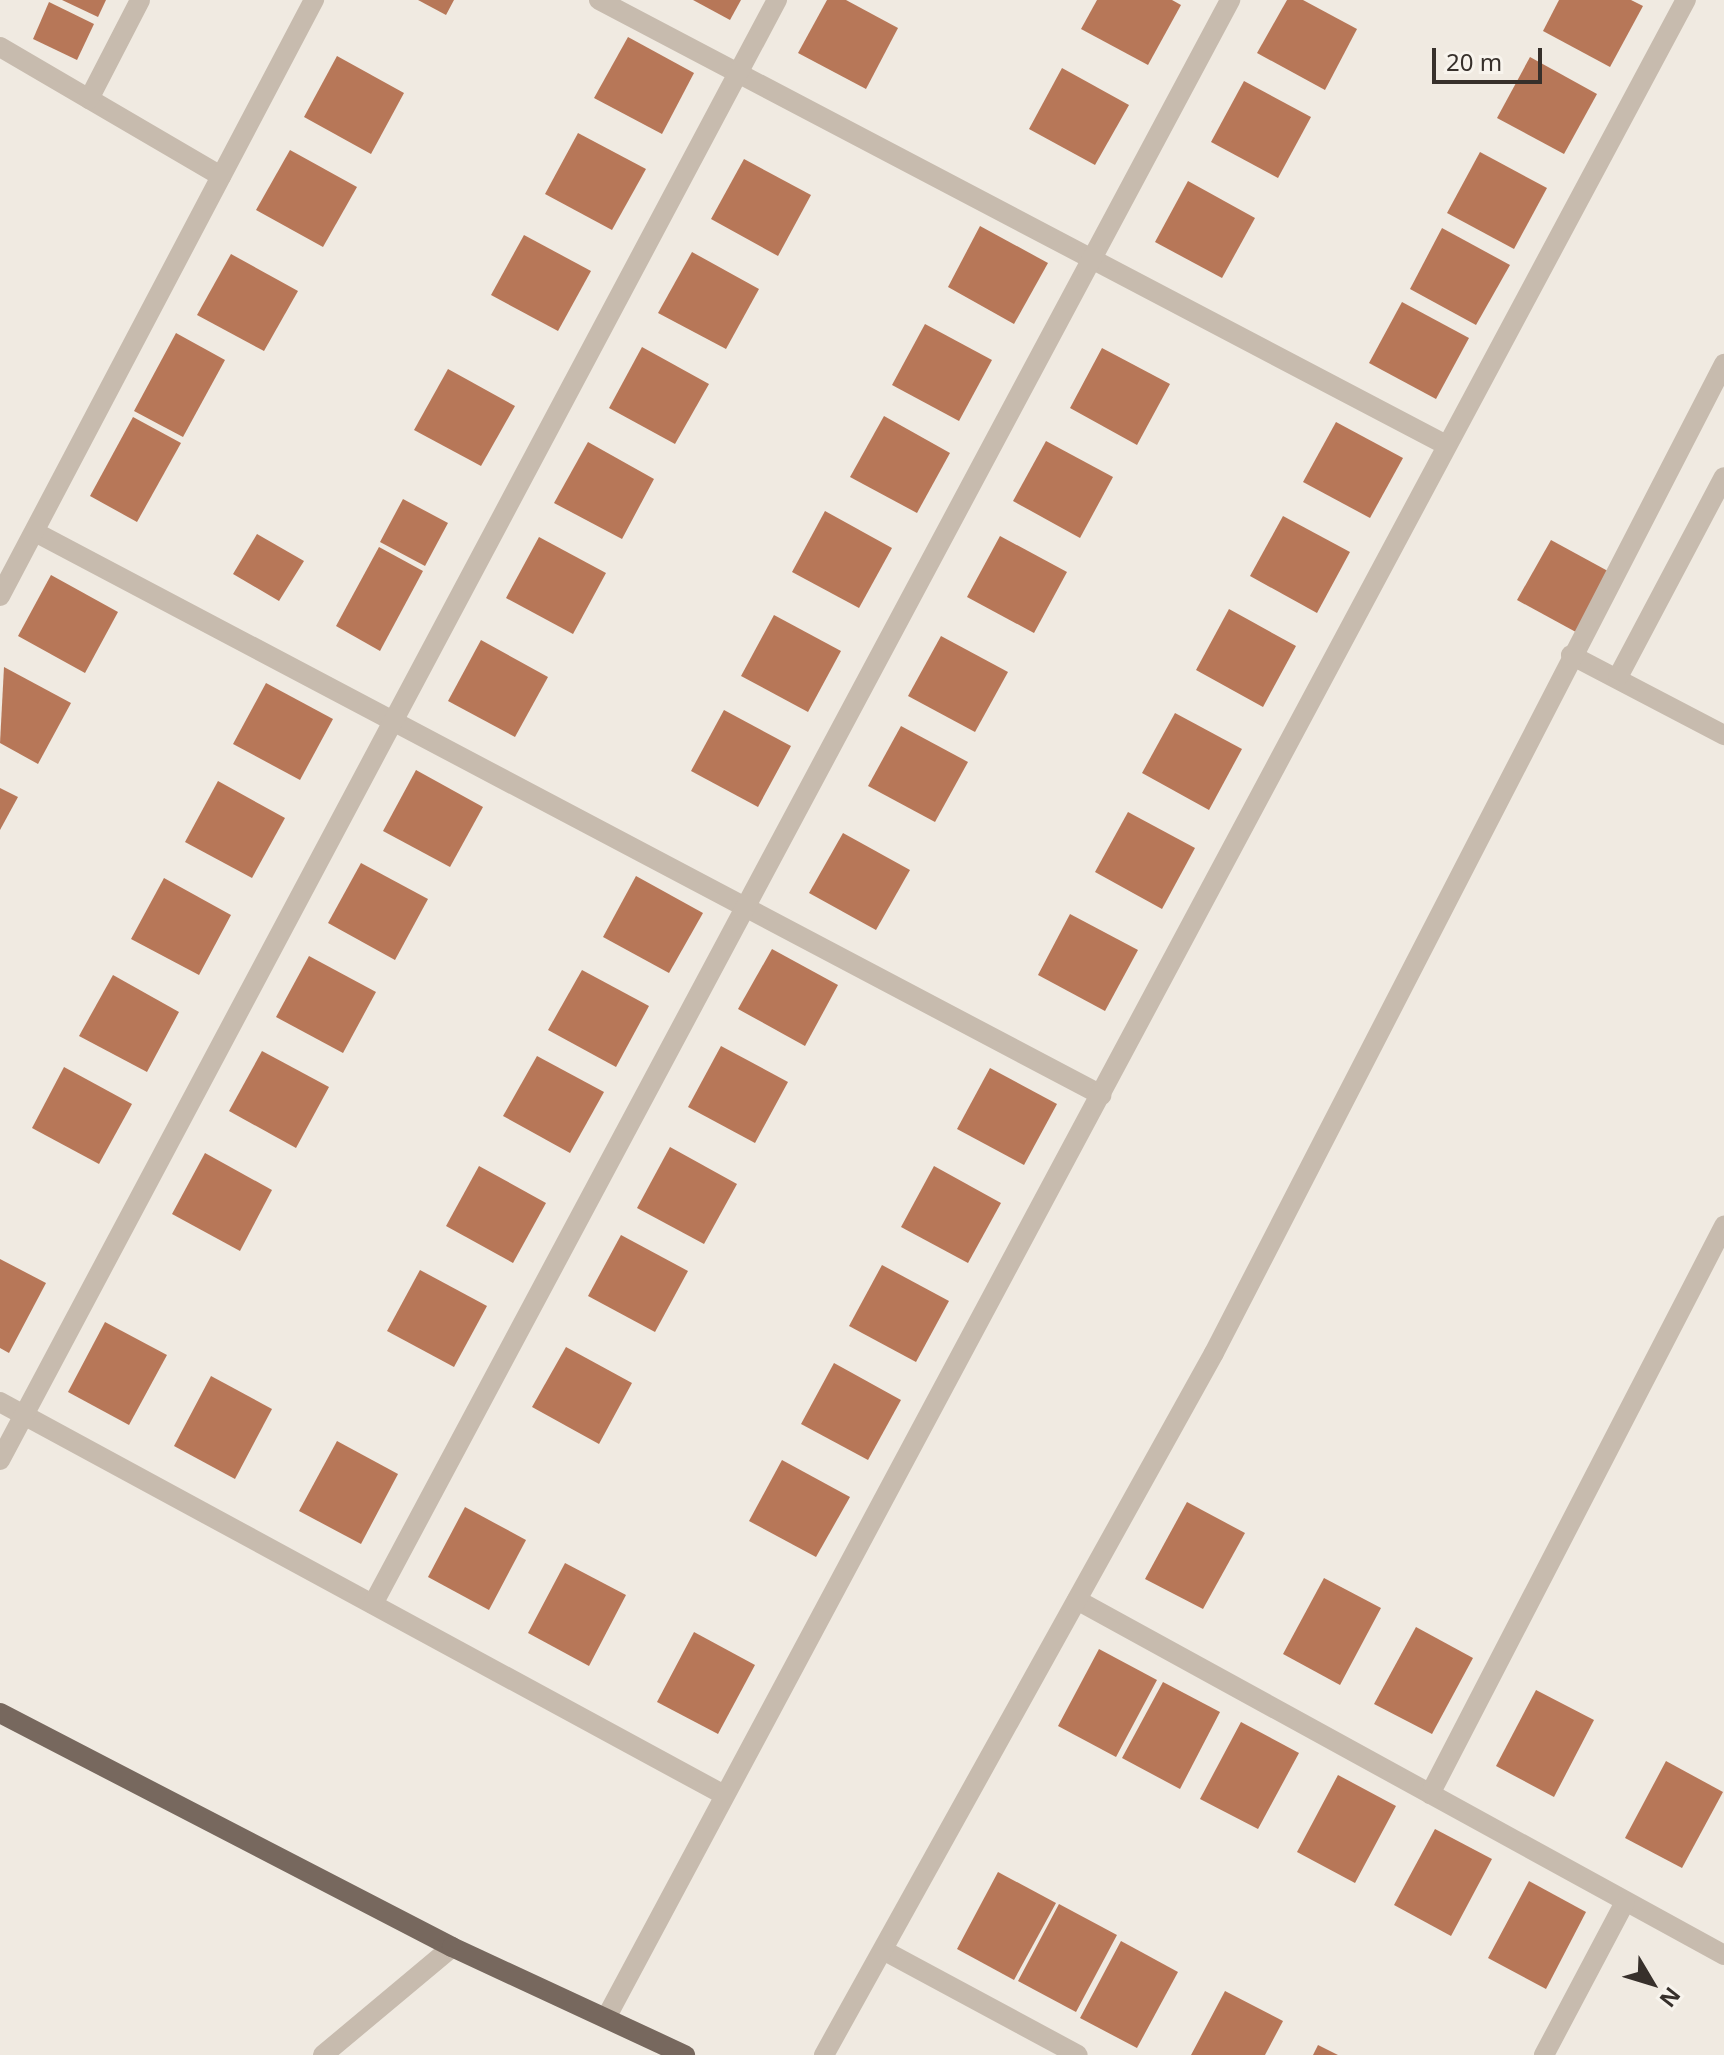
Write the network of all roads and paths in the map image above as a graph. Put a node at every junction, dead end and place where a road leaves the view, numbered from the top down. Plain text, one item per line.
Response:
1 (140, 0) edge
2 (314, 0) edge
3 (599, 0) edge
4 (777, 0) edge
5 (1230, 0) edge
6 (1686, 0) edge
7 (0, 47) edge
8 (736, 76) junction
9 (89, 99) junction
10 (221, 176) junction
11 (1090, 258) junction
12 (1724, 364) edge
13 (1444, 444) junction
14 (1724, 477) edge
15 (35, 532) junction
16 (0, 596) edge
17 (1571, 655) junction
18 (1618, 677) junction
19 (398, 719) junction
20 (1724, 735) edge
21 (749, 907) junction
22 (1101, 1095) junction
23 (1724, 1226) edge
24 (0, 1402) edge
25 (24, 1415) junction
26 (0, 1460) edge
27 (1077, 1600) junction
28 (373, 1604) junction
29 (0, 1713) edge
30 (1430, 1794) junction
31 (724, 1795) junction
32 (1625, 1902) junction
33 (452, 1947) junction
34 (883, 1950) junction
35 (1724, 1955) edge
36 (606, 2018) junction
37 (323, 2055) edge
38 (685, 2055) edge
39 (824, 2055) edge
40 (1078, 2055) edge
41 (1544, 2055) edge

1 - 9 street
2 - 10 street
3 - 8 street
4 - 8 street
5 - 11 street
6 - 13 street
7 - 9 street
8 - 11 street
8 - 19 street
9 - 10 street
10 - 15 street
11 - 13 street
11 - 21 street
12 - 17 street
13 - 22 street
14 - 18 street
15 - 16 street
15 - 19 street
17 - 18 street
17 - 27 street
18 - 20 street
19 - 21 street
19 - 25 street
21 - 22 street
21 - 28 street
22 - 31 street
23 - 30 street
24 - 25 street
25 - 26 street
25 - 28 street
27 - 30 street
27 - 34 street
28 - 31 street
29 - 33 main road
30 - 32 street
31 - 36 street
32 - 35 street
32 - 41 street
33 - 36 main road
33 - 37 street
34 - 39 street
34 - 40 street
36 - 38 main road

